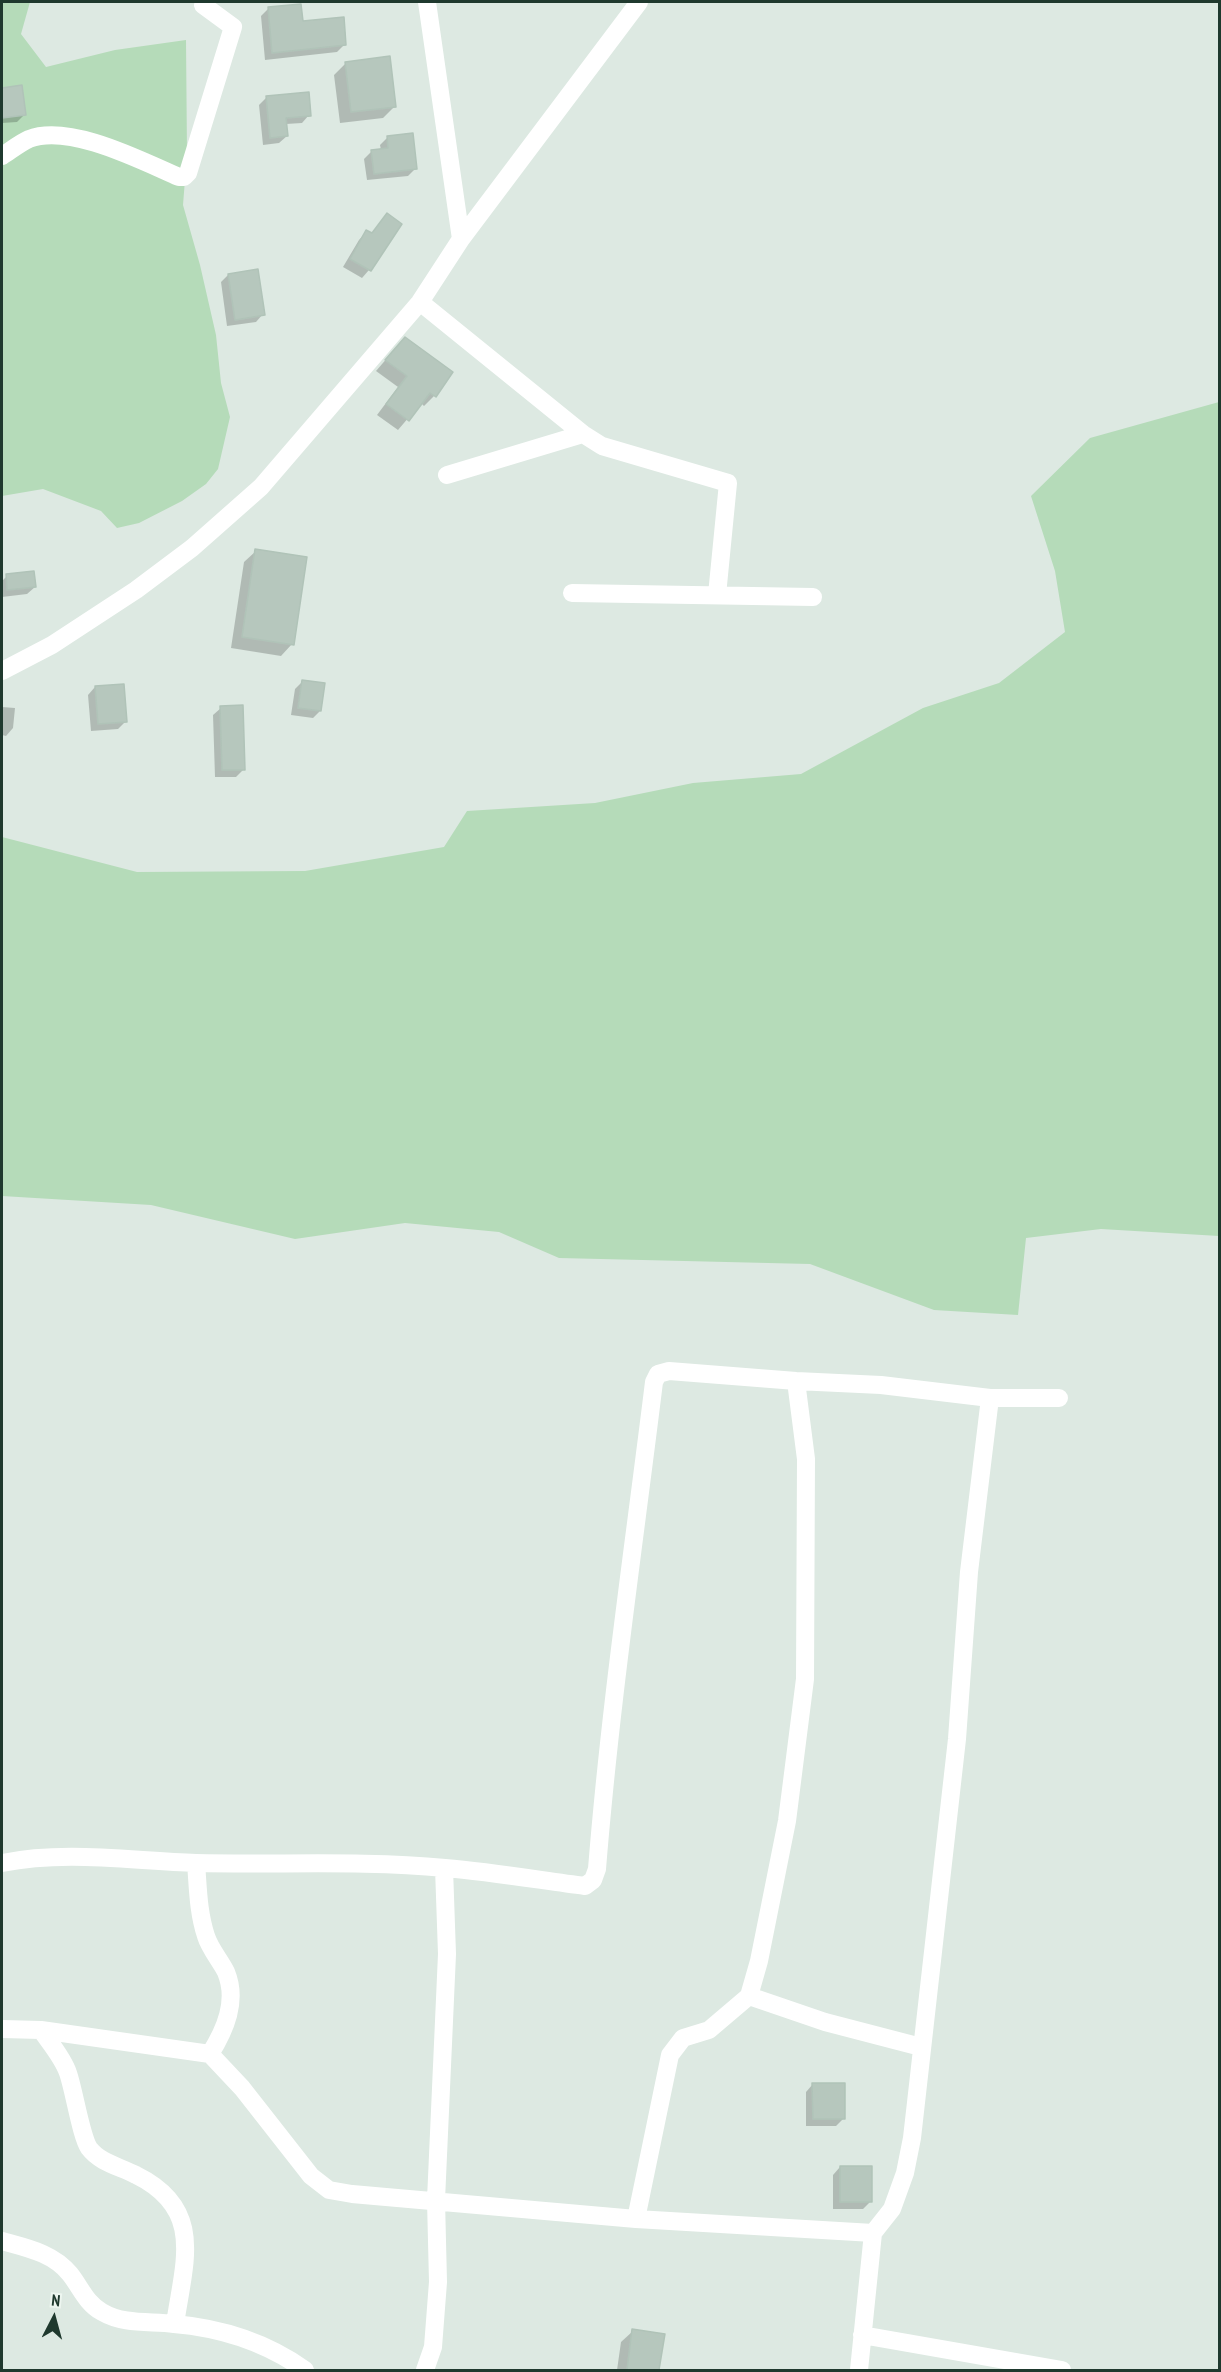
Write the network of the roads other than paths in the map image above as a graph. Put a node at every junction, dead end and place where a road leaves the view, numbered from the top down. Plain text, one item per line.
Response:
1 (206, 2) edge
2 (427, 2) edge
3 (639, 2) edge
4 (2, 156) edge
5 (461, 239) junction
6 (420, 302) junction
7 (582, 434) junction
8 (447, 475) dead end
9 (572, 593) dead end
10 (717, 595) junction
11 (813, 597) dead end
12 (2, 671) edge
13 (796, 1381) junction
14 (990, 1398) junction
15 (1059, 1398) dead end
16 (2, 1863) edge
17 (196, 1863) junction
18 (444, 1868) junction
19 (749, 1996) junction
20 (2, 2029) edge
21 (41, 2030) junction
22 (921, 2047) junction
23 (210, 2054) junction
24 (436, 2200) junction
25 (636, 2219) junction
26 (873, 2234) junction
27 (2, 2241) edge
28 (175, 2324) junction
29 (862, 2335) junction
30 (305, 2370) edge
31 (425, 2370) edge
32 (859, 2370) edge
33 (1062, 2370) edge

1 - 4 street
2 - 5 street
3 - 5 street
5 - 6 street
6 - 7 street
6 - 12 street
7 - 8 street
7 - 10 street
9 - 10 street
10 - 11 street
13 - 14 street
13 - 18 street
13 - 19 street
14 - 15 street
14 - 22 street
16 - 17 street
17 - 18 street
17 - 23 street
18 - 24 street
19 - 22 street
19 - 25 street
20 - 21 street
21 - 23 street
21 - 28 street
22 - 26 street
23 - 24 street
24 - 25 street
24 - 31 street
25 - 26 street
26 - 29 street
27 - 28 street
28 - 30 street
29 - 32 street
29 - 33 street

